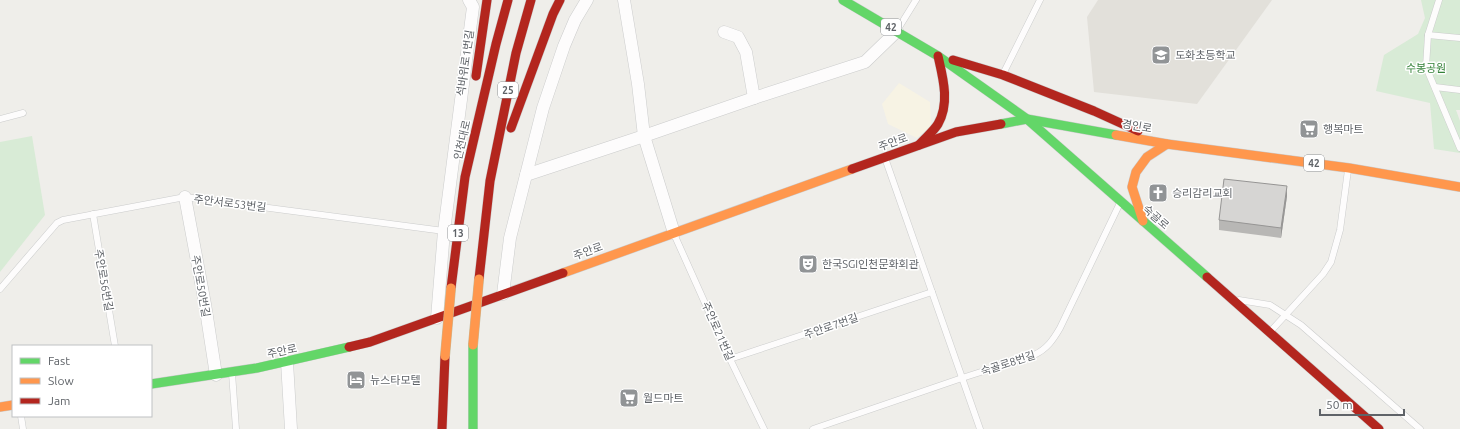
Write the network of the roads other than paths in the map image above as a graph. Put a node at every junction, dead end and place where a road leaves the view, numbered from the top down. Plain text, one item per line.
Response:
1 (469, 0) edge
2 (487, 0) edge
3 (508, 0) edge
4 (531, 0) edge
5 (560, 0) edge
6 (587, 0) edge
7 (624, 0) edge
8 (843, 0) edge
9 (916, 0) edge
10 (1040, 0) edge
11 (1439, 0) edge
12 (897, 31) junction
13 (724, 32) dead end
14 (1428, 35) junction
15 (1460, 38) edge
16 (938, 56) junction
17 (1003, 74) junction
18 (475, 83) dead end
19 (1435, 87) junction
20 (1460, 90) edge
21 (754, 98) junction
22 (472, 106) dead end
23 (23, 114) dead end
24 (0, 119) edge
25 (1027, 119) junction
26 (644, 136) junction
27 (1167, 144) junction
28 (919, 145) junction
29 (1460, 148) edge
30 (885, 157) junction
31 (1349, 168) junction
32 (526, 175) junction
33 (465, 177) junction
34 (490, 182) junction
35 (1460, 188) edge
36 (186, 197) junction
37 (1120, 202) junction
38 (93, 214) junction
39 (1143, 221) junction
40 (444, 231) junction
41 (674, 233) junction
42 (0, 289) edge
43 (932, 292) junction
44 (503, 294) junction
45 (1230, 298) junction
46 (1285, 315) junction
47 (438, 318) junction
48 (1269, 333) junction
49 (116, 345) edge
50 (730, 359) junction
51 (287, 362) junction
52 (232, 372) junction
53 (216, 375) junction
54 (962, 378) junction
55 (152, 384) edge
56 (12, 405) edge
57 (0, 407) edge
58 (21, 417) edge
59 (23, 429) edge
60 (236, 429) edge
61 (291, 429) edge
62 (442, 429) edge
63 (473, 429) edge
64 (764, 429) edge
65 (813, 429) edge
66 (980, 429) edge
67 (1379, 429) edge
68 (1420, 429) edge

1 - 40 street, 석바위로1번길
2 - 18 main road
3 - 33 main road, 인천대로 / 25
4 - 34 main road, 25
5 - 34 main road
6 - 32 street
7 - 26 street
8 - 12 main road, 경인로 / 42
9 - 12 lane
10 - 17 lane
11 - 14 lane
12 - 16 main road, 경인로 / 42
12 - 21 street
13 - 21 street
14 - 15 lane
14 - 19 lane
16 - 17 main road
16 - 25 main road, 경인로 / 42
16 - 28 main road
17 - 27 main road
19 - 20 lane
19 - 29 lane
21 - 26 street
22 - 33 main road
23 - 24 lane
25 - 27 main road, 경인로 / 42
25 - 28 main road, 주안로
25 - 37 main road, 숙골로
26 - 32 street
26 - 41 street
27 - 31 main road, 경인로 / 42
27 - 39 main road
28 - 30 main road, 주안로
30 - 41 main road, 주안로
30 - 43 lane
31 - 35 main road, 경인로 / 42
31 - 46 lane
32 - 44 street
33 - 62 main road, 인천대로 / 13, bridge
34 - 63 main road, 13, bridge
36 - 38 lane, 주안서로53번길
36 - 40 lane, 주안서로53번길
36 - 53 street, 주안로50번길
37 - 39 main road, 숙골로
37 - 54 lane, 숙골로8번길
38 - 42 lane, 주안서로53번길
38 - 49 lane, 주안로56번길
39 - 45 main road, 숙골로
40 - 47 street, 석바위로1번길
41 - 44 main road, 주안로
41 - 50 lane, 주안로21번길
43 - 50 lane, 주안로7번길
43 - 54 lane
44 - 47 main road, 주안로
45 - 46 lane
45 - 48 main road, 숙골로
46 - 48 lane
46 - 68 lane
47 - 51 main road, 주안로
48 - 67 main road, 숙골로
50 - 64 lane, 주안로21번길
51 - 52 main road, 주안로
51 - 61 street
52 - 53 main road, 주안로
52 - 60 lane
53 - 55 main road, 주안로
54 - 65 lane, 숙골로8번길
54 - 66 lane
56 - 57 main road
58 - 59 lane

